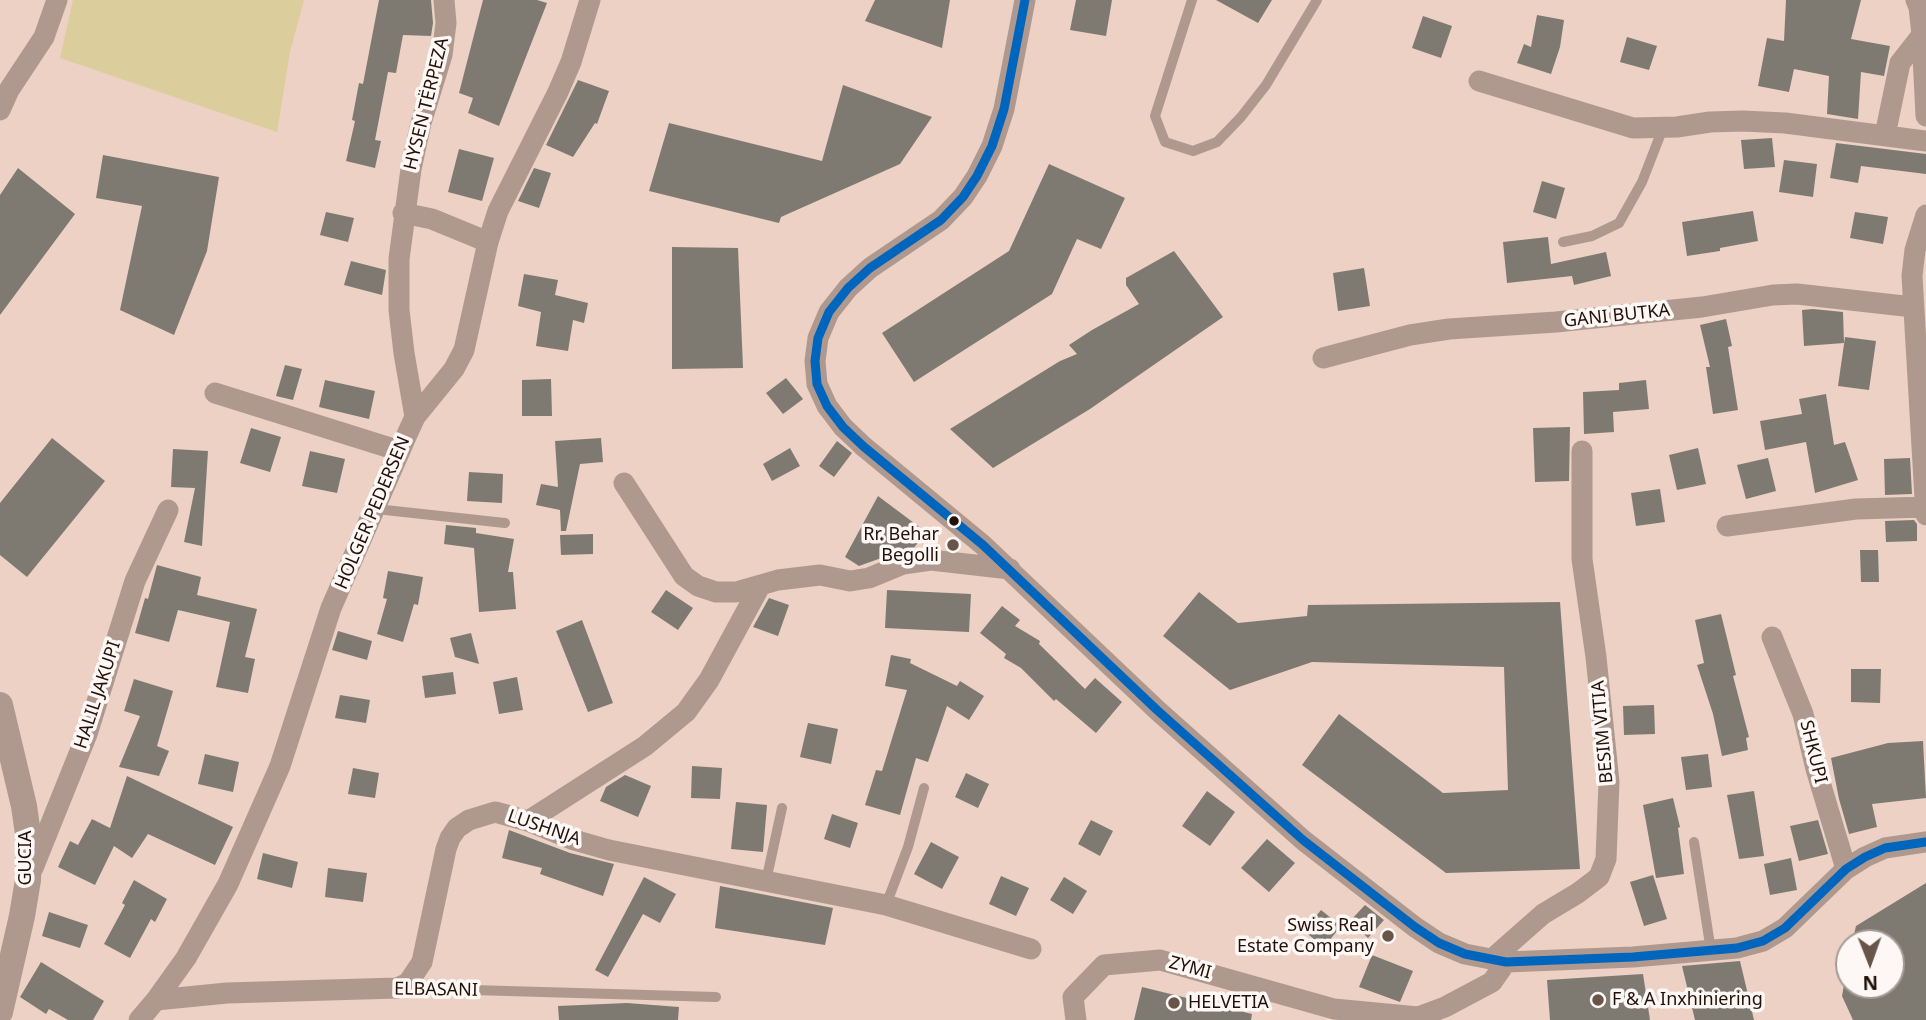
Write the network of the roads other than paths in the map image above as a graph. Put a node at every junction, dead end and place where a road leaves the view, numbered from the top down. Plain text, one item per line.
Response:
1 (57, 0) edge
2 (444, 0) edge
3 (590, 0) edge
4 (1025, 0) edge
5 (1192, 0) edge
6 (1317, 0) edge
7 (1918, 3) edge
8 (1922, 35) junction
9 (1479, 82) dead end
10 (0, 110) edge
11 (1926, 116) edge
12 (1664, 128) junction
13 (1885, 135) junction
14 (1926, 141) edge
15 (404, 214) junction
16 (1926, 215) edge
17 (488, 242) junction
18 (1563, 242) dead end
19 (1913, 307) junction
20 (1323, 358) dead end
21 (215, 393) dead end
22 (415, 416) junction
23 (400, 451) junction
24 (1582, 451) dead end
25 (624, 483) dead end
26 (1926, 507) edge
27 (376, 509) junction
28 (168, 510) dead end
29 (1926, 515) edge
30 (505, 523) dead end
31 (1727, 526) dead end
32 (1010, 569) junction
33 (761, 586) junction
34 (1772, 637) dead end
35 (0, 705) edge
36 (924, 788) dead end
37 (782, 808) dead end
38 (528, 821) junction
39 (1694, 842) dead end
40 (1926, 842) edge
41 (1846, 869) junction
42 (28, 880) junction
43 (766, 881) junction
44 (886, 905) junction
45 (1031, 949) dead end
46 (1711, 951) junction
47 (1499, 961) junction
48 (5, 962) edge
49 (397, 988) junction
50 (716, 998) dead end
51 (156, 1000) junction
52 (0, 1012) edge
53 (139, 1020) edge
54 (1076, 1020) edge

1 - 10 street
2 - 15 street, HYSEN TËRPEZA
3 - 17 street, HOLGER PEDERSEN
4 - 32 street
5 - 6 lane
7 - 8 street
8 - 11 street
8 - 13 street
9 - 12 street
12 - 13 street
12 - 18 lane
13 - 14 street
15 - 17 street
15 - 22 street, HYSEN TËRPEZA
16 - 19 street
17 - 22 street, HOLGER PEDERSEN
19 - 20 street, GANI BUTKA
19 - 26 street
21 - 23 street
22 - 23 street, HOLGER PEDERSEN
23 - 27 street, HOLGER PEDERSEN
24 - 47 street, BESIM VITIA
25 - 33 street
26 - 29 street
26 - 31 street
27 - 30 lane
27 - 51 street, HOLGER PEDERSEN
28 - 42 street, HALIL JAKUPI
32 - 33 street
32 - 47 street
33 - 38 street
34 - 41 street, SHKUPI
35 - 42 street, GUCIA
36 - 44 lane
37 - 43 lane
38 - 43 street, LUSHNJA
38 - 49 street, LUSHNJA
39 - 46 lane
40 - 41 street
41 - 46 street
42 - 48 street, GUCIA
43 - 44 street, LUSHNJA
44 - 45 street, LUSHNJA
46 - 47 street
47 - 54 street, ZYMI
48 - 52 street, GUCIA
49 - 50 lane, ELBASANI
49 - 51 street, ELBASANI
51 - 53 street, HOLGER PEDERSEN

